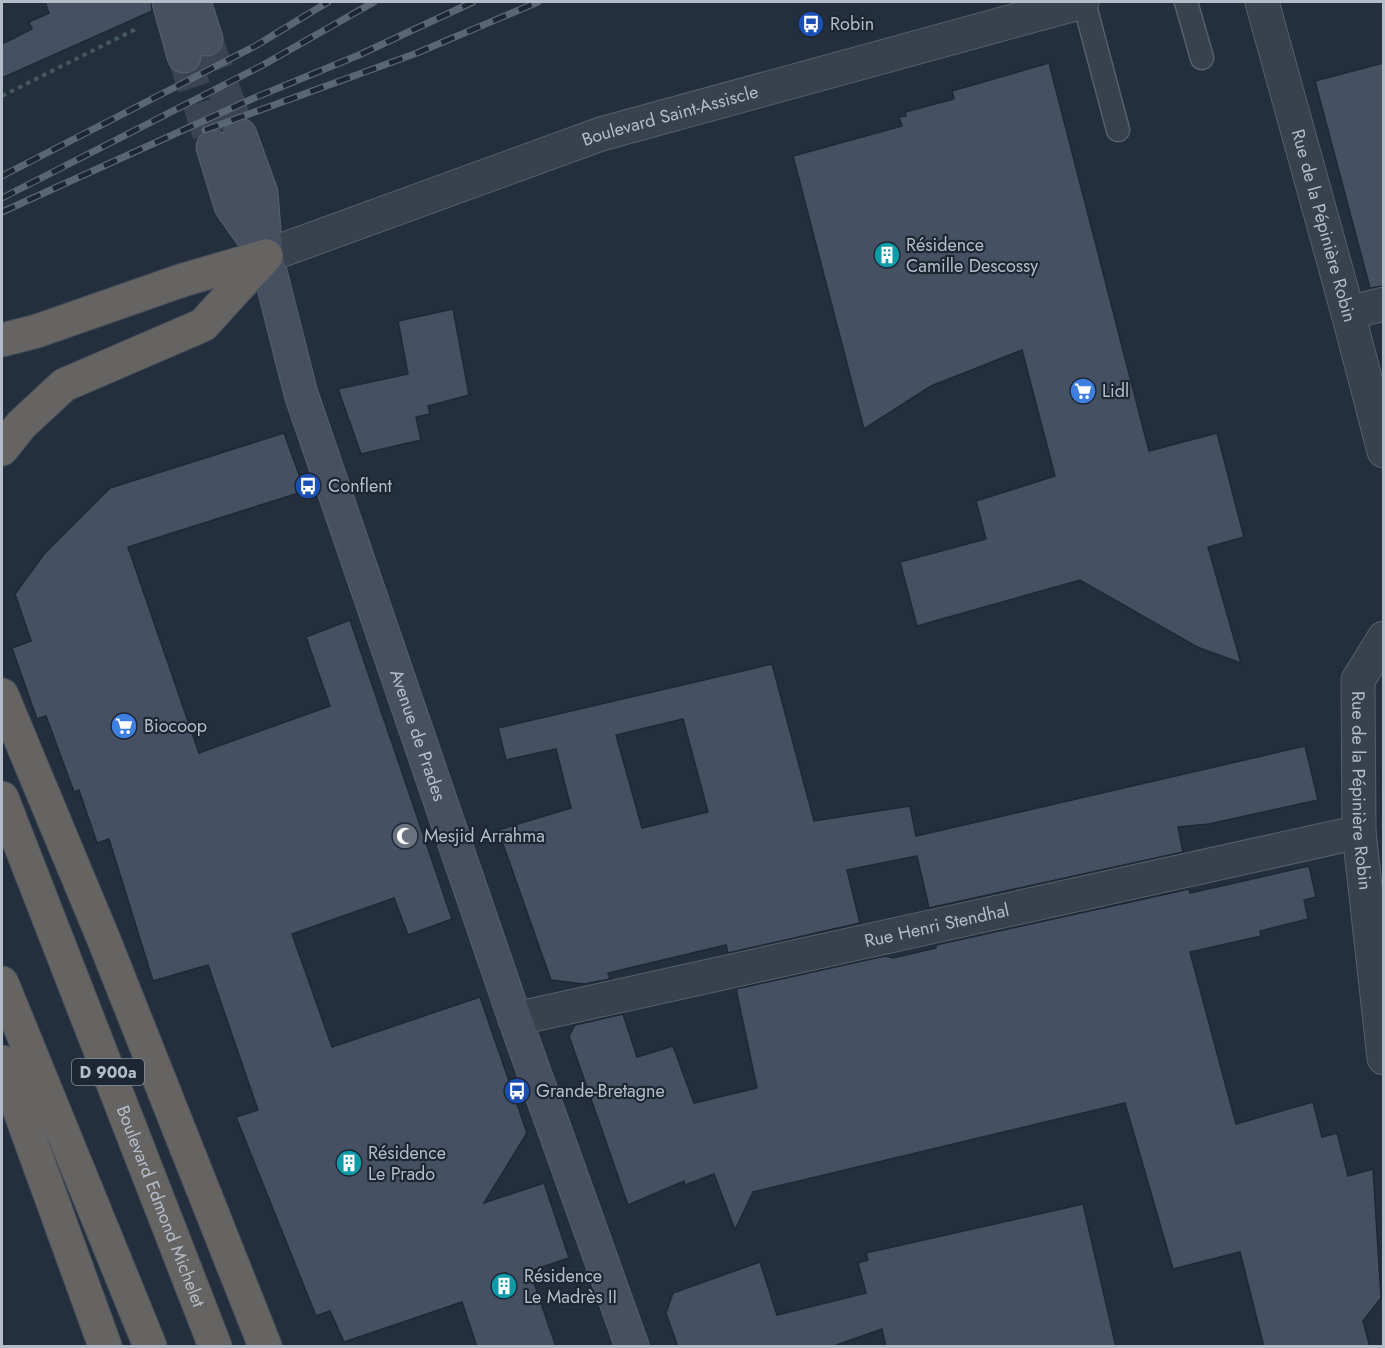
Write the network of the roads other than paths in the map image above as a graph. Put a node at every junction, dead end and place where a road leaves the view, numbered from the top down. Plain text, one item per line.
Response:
1 (1083, 2) edge
2 (1186, 2) edge
3 (1262, 2) edge
4 (178, 5) edge
5 (195, 47) tunnel mouth
6 (1202, 58) dead end
7 (1118, 129) dead end
8 (226, 141) tunnel mouth
9 (266, 256) junction
10 (1383, 304) edge
11 (1348, 313) junction
12 (2, 340) edge
13 (2, 449) edge
14 (1383, 451) edge
15 (1383, 638) edge
16 (2, 695) edge
17 (2, 798) edge
18 (1359, 832) junction
19 (2, 983) edge
20 (514, 1019) junction
21 (1383, 1058) edge
22 (2, 1062) edge
23 (105, 1347) edge
24 (150, 1347) edge
25 (215, 1347) edge
26 (265, 1347) edge
27 (632, 1347) edge

1 - 7 lane
1 - 9 street, Boulevard Saint-Assiscle
2 - 6 lane
3 - 11 street, Rue de la Pépinière Robin
4 - 5 main road
8 - 9 main road
9 - 12 highway
9 - 13 highway
9 - 20 main road, Avenue de Prades
10 - 11 street
11 - 14 street, Rue de la Pépinière Robin
15 - 18 street, Rue de la Pépinière Robin
16 - 26 highway
17 - 25 highway, Boulevard Edmond Michelet / D 900a
18 - 20 street, Rue Henri Stendhal
18 - 21 street, Rue de la Pépinière Robin
19 - 24 highway, D 900a
20 - 27 main road, Avenue de Prades
22 - 23 highway

